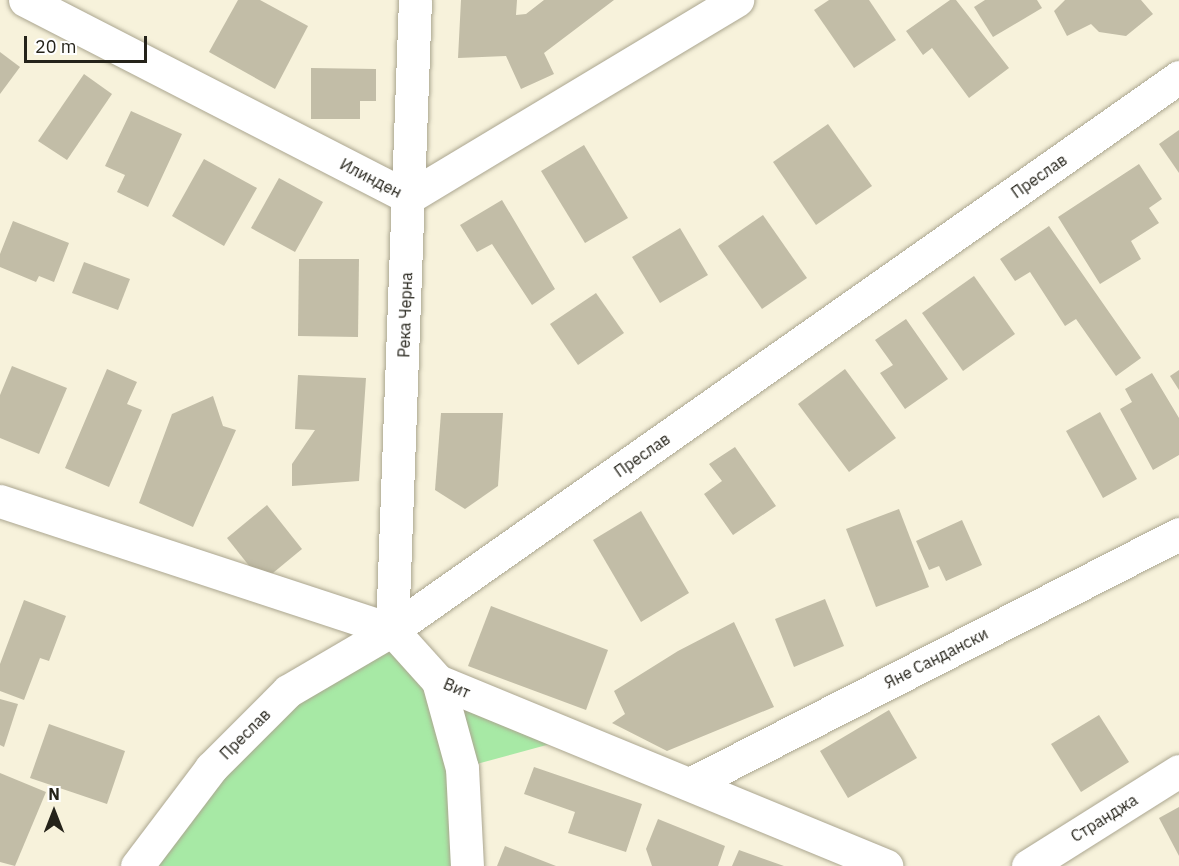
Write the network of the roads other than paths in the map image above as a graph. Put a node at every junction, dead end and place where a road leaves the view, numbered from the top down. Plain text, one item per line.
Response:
1 (25, 0) edge
2 (414, 0) edge
3 (737, 0) edge
4 (1179, 77) edge
5 (409, 197) junction
6 (0, 501) edge
7 (1179, 534) edge
8 (392, 630) junction
9 (438, 681) junction
10 (1179, 771) edge
11 (692, 783) junction
12 (137, 866) edge
13 (467, 866) edge
14 (886, 866) edge
15 (1028, 866) edge

1 - 5 street, Илинден
2 - 5 street, Река Черна
3 - 5 street, Илинден
4 - 8 street, Преслав
5 - 8 street, Река Черна
6 - 8 street, Вит
7 - 11 street, Яне Сандански
8 - 9 street, Вит
8 - 12 street, Преслав
9 - 11 street, Вит
9 - 13 street
10 - 15 street, Странджа
11 - 14 street, Вит

